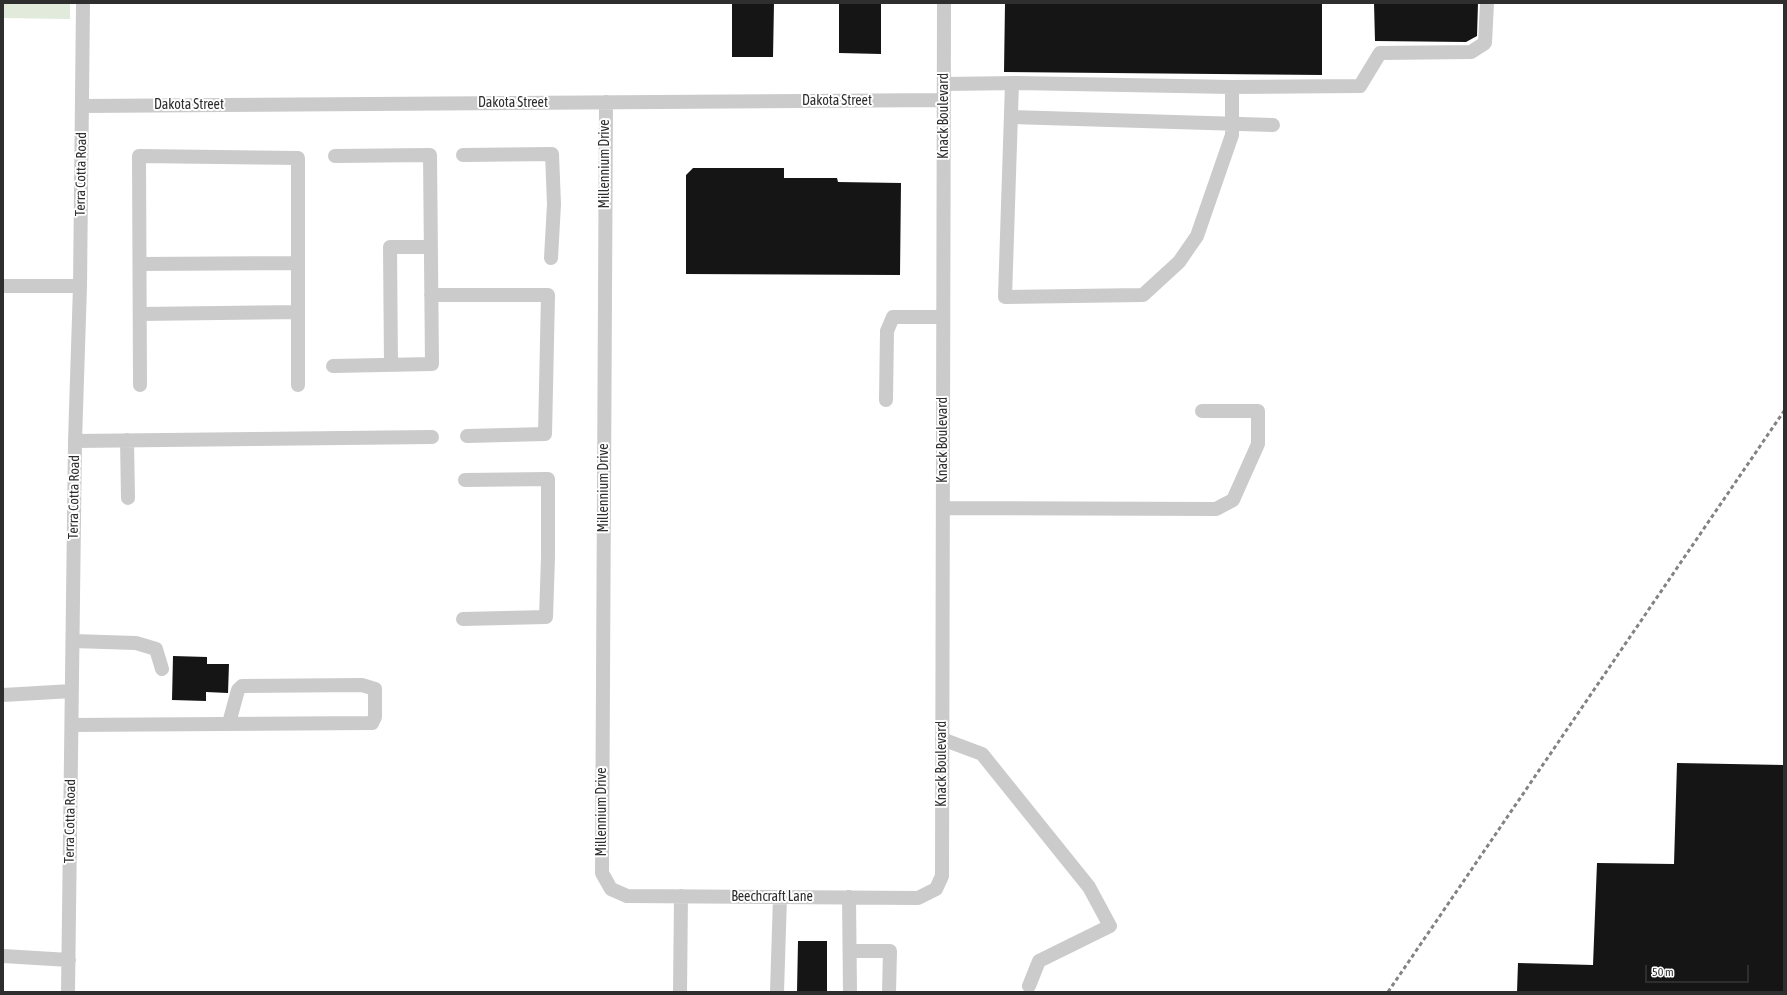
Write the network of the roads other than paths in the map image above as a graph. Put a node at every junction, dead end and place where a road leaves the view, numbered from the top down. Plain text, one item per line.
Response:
1 (83, 3) edge
2 (944, 3) edge
3 (1487, 3) edge
4 (1012, 83) junction
5 (944, 84) junction
6 (1232, 87) junction
7 (944, 100) junction
8 (606, 102) junction
9 (82, 106) junction
10 (1011, 117) junction
11 (1232, 124) junction
12 (1273, 125) dead end
13 (463, 155) dead end
14 (335, 156) dead end
15 (430, 247) junction
16 (551, 258) dead end
17 (298, 263) junction
18 (140, 264) junction
19 (3, 286) edge
20 (80, 286) junction
21 (430, 295) junction
22 (298, 312) junction
23 (140, 314) junction
24 (943, 317) junction
25 (391, 365) junction
26 (332, 366) dead end
27 (140, 385) dead end
28 (298, 385) dead end
29 (886, 400) dead end
30 (1202, 410) dead end
31 (467, 436) dead end
32 (432, 437) dead end
33 (127, 440) junction
34 (75, 441) junction
35 (465, 480) dead end
36 (128, 498) dead end
37 (943, 508) junction
38 (463, 619) dead end
39 (73, 641) junction
40 (162, 669) dead end
41 (72, 691) junction
42 (3, 695) edge
43 (229, 723) junction
44 (72, 725) junction
45 (942, 739) junction
46 (602, 873) joint
47 (942, 876) joint
48 (682, 896) junction
49 (780, 897) junction
50 (849, 897) junction
51 (851, 951) junction
52 (3, 956) edge
53 (69, 960) junction
54 (1029, 986) dead end
55 (68, 992) edge
56 (680, 992) edge
57 (776, 992) edge
58 (850, 992) edge
59 (889, 992) edge

1 - 9 street, Terra Cotta Road
2 - 5 street, Knack Boulevard
3 - 6 street
4 - 5 street
4 - 6 street
4 - 10 street
5 - 7 street, Knack Boulevard
6 - 11 street
7 - 8 street, Dakota Street
7 - 24 street, Knack Boulevard
8 - 9 street, Dakota Street
8 - 46 street, Millennium Drive
9 - 20 street, Terra Cotta Road
10 - 11 street
10 - 11 street
11 - 12 street
13 - 16 street
14 - 15 street
15 - 21 street
15 - 25 street
17 - 18 street
17 - 18 street
17 - 22 street
18 - 23 street
19 - 20 street
20 - 34 street, Terra Cotta Road
21 - 25 street
21 - 31 street
22 - 23 street
22 - 28 street
23 - 27 street
24 - 29 street
24 - 37 street, Knack Boulevard
25 - 26 street
30 - 37 street
32 - 33 street
33 - 34 street
33 - 36 street
34 - 39 street, Terra Cotta Road
35 - 38 street
37 - 45 street, Knack Boulevard
39 - 40 street
39 - 41 street, Terra Cotta Road
41 - 42 street
41 - 44 street, Terra Cotta Road
43 - 43 street
43 - 44 street
44 - 53 street, Terra Cotta Road
45 - 47 street, Knack Boulevard
45 - 54 street
46 - 48 street, Beechcraft Lane
47 - 50 street, Beechcraft Lane
48 - 49 street, Beechcraft Lane
48 - 56 street
49 - 50 street, Beechcraft Lane
49 - 57 street
50 - 51 street
51 - 58 street
51 - 59 street
52 - 53 street
53 - 55 street, Terra Cotta Road

